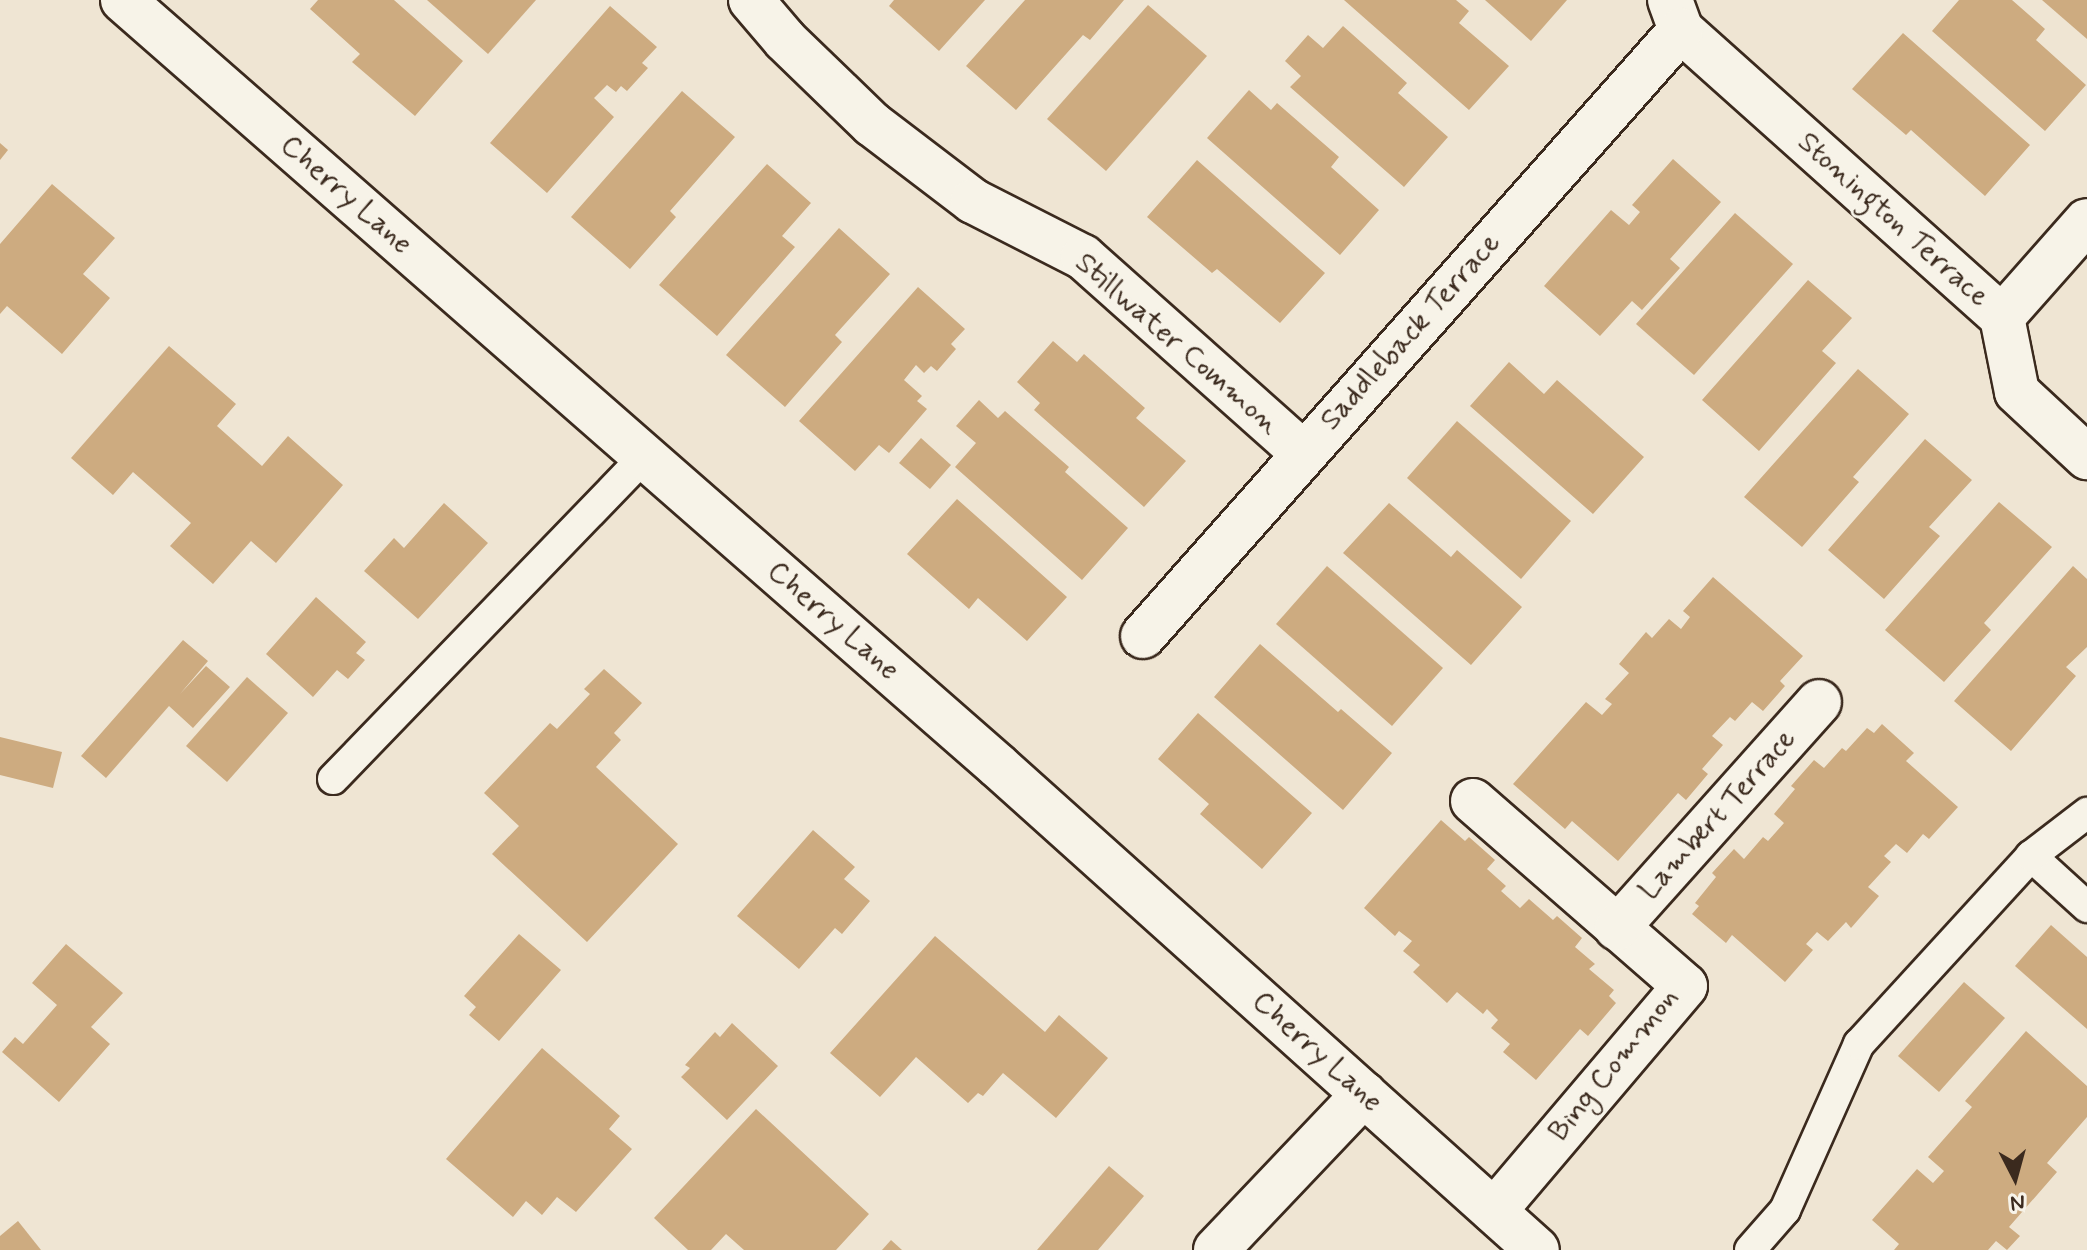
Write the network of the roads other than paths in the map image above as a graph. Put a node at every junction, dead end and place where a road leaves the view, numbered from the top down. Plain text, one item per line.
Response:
1 (123, 0) edge
2 (751, 0) edge
3 (1675, 15) edge
4 (2087, 221) edge
5 (2002, 317) junction
6 (1303, 453) junction
7 (645, 456) junction
8 (2087, 457) edge
9 (1143, 636) dead end
10 (1819, 702) dead end
11 (333, 779) dead end
12 (1473, 801) dead end
13 (2087, 813) edge
14 (2031, 856) junction
15 (2087, 907) edge
16 (1617, 928) junction
17 (1364, 1094) junction
18 (1494, 1211) junction
19 (1216, 1250) edge
20 (1537, 1250) edge
21 (1750, 1250) edge

1 - 7 street, Cherry Lane
2 - 6 street, Stillwater Common
3 - 5 street, Stonington Terrace
3 - 6 street, Saddleback Terrace
4 - 5 street
5 - 8 street, Stonington Terrace
6 - 9 street, Saddleback Terrace
7 - 11 lane
7 - 17 street, Cherry Lane
10 - 16 street, Lambert Terrace
12 - 16 street, Bing Common
13 - 14 lane
14 - 15 lane
14 - 21 lane
16 - 18 street, Bing Common
17 - 18 street, Cherry Lane
17 - 19 street
18 - 20 street, Cherry Lane

